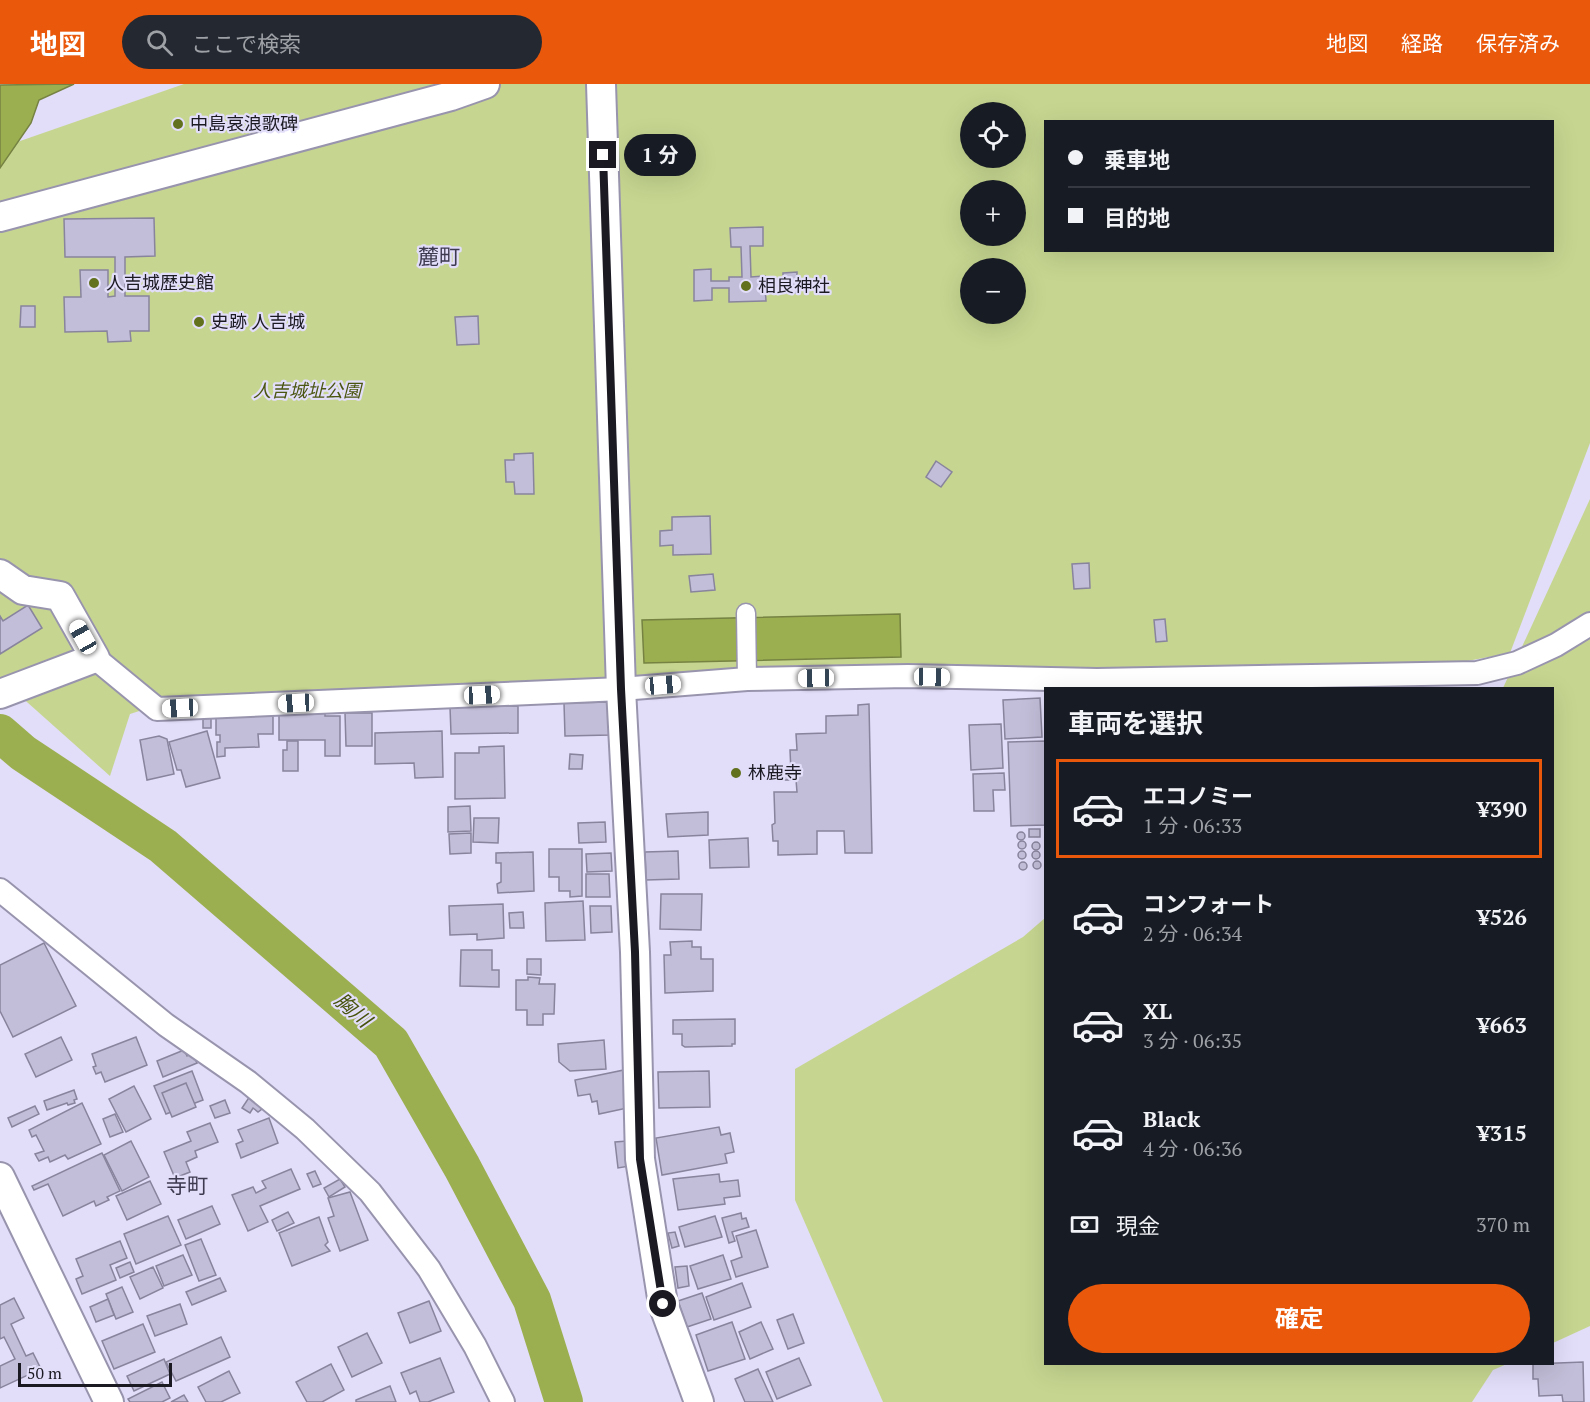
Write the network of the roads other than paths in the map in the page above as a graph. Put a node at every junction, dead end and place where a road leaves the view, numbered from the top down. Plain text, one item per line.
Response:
1 (485, 84) edge
2 (601, 84) edge
3 (0, 217) edge
4 (0, 574) edge
5 (746, 613) dead end
6 (1590, 624) edge
7 (95, 658) junction
8 (747, 671) junction
9 (621, 689) junction
10 (0, 694) edge
11 (0, 890) edge
12 (0, 1177) edge
13 (109, 1402) edge
14 (503, 1402) edge
15 (699, 1402) edge

1 - 3 street
2 - 9 street
4 - 7 street
5 - 8 street
6 - 8 street
7 - 9 street
7 - 10 street
8 - 9 street
9 - 15 street
11 - 14 street
12 - 13 street

